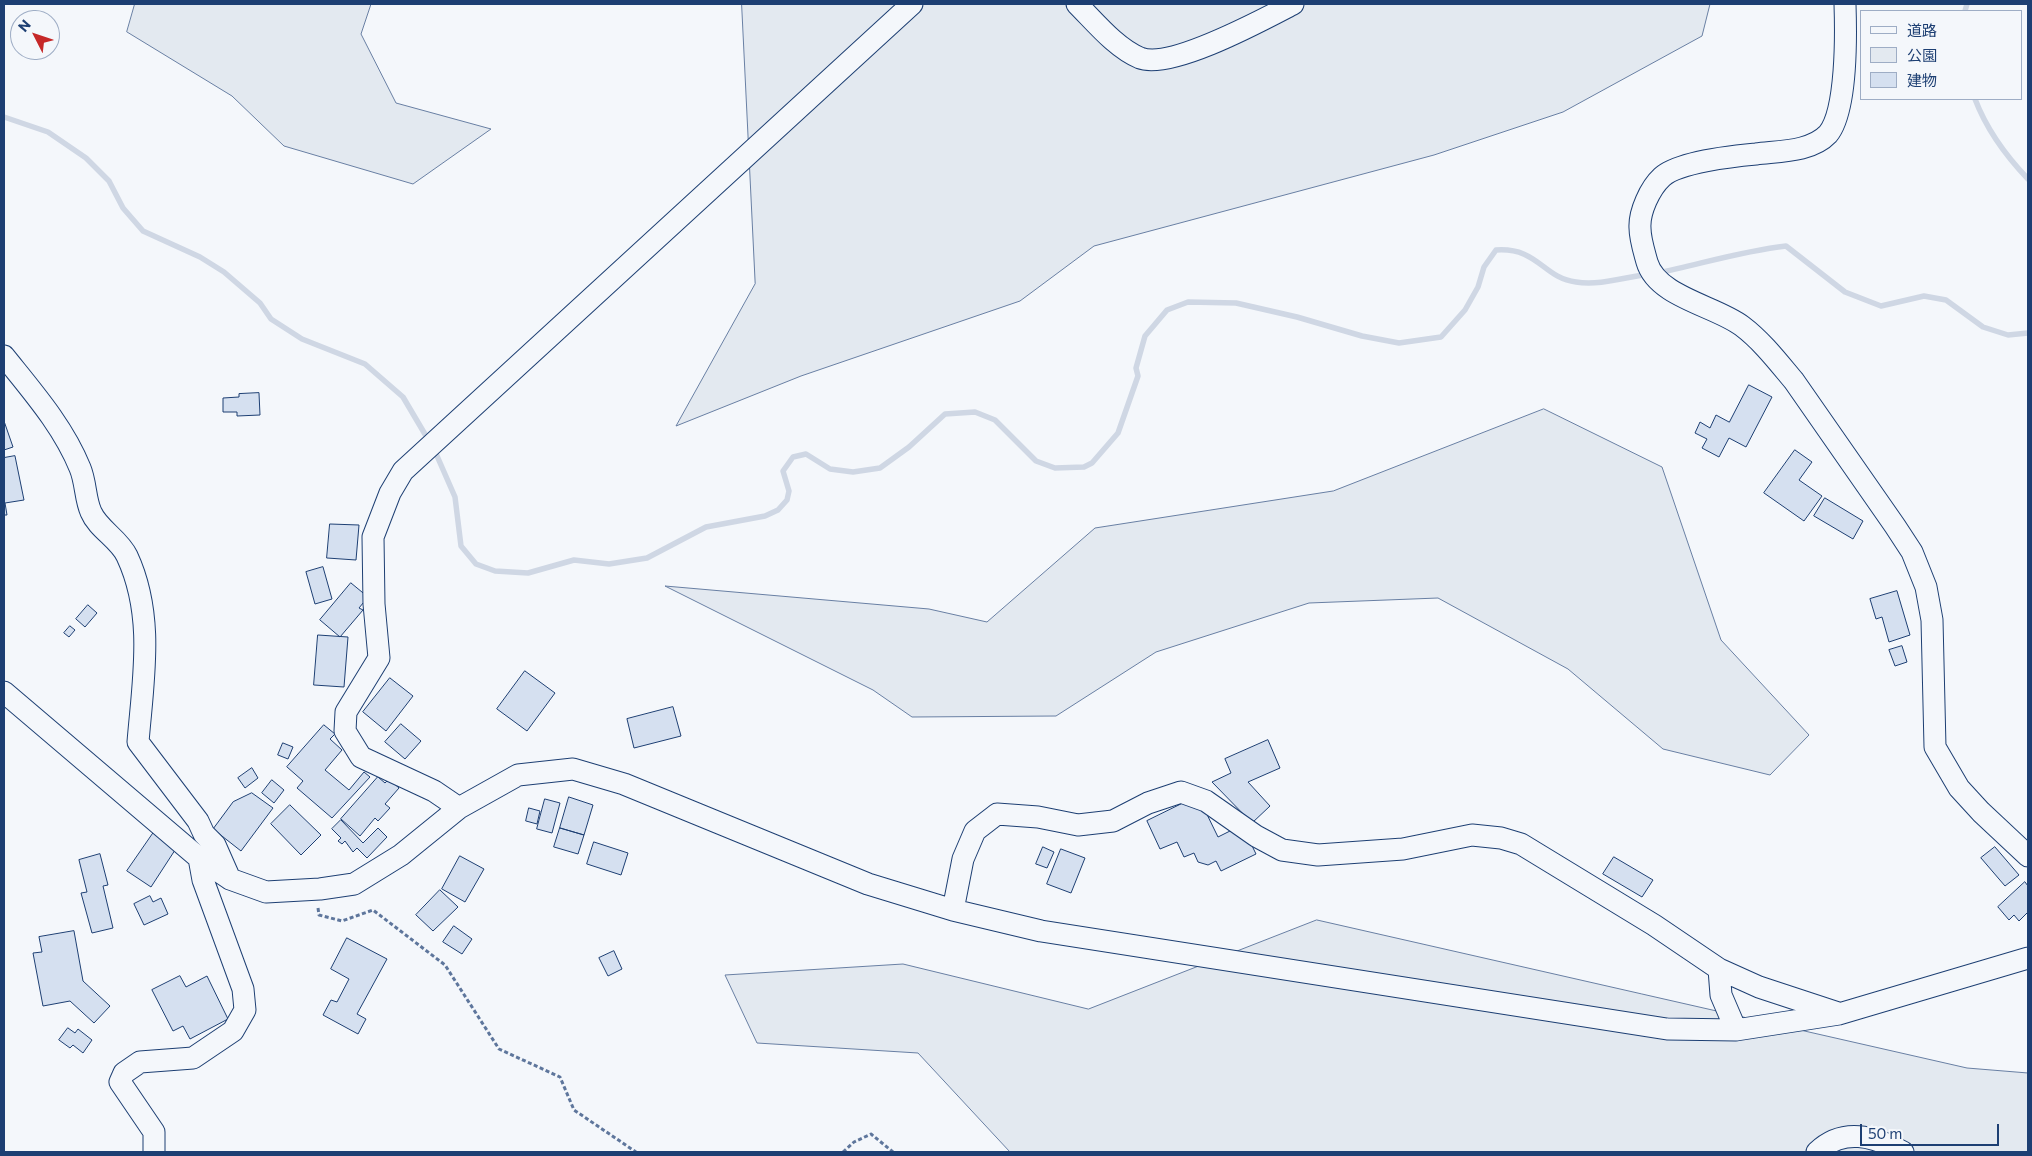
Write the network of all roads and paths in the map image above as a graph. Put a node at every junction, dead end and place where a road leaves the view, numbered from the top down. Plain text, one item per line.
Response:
1 (912, 4) edge
2 (1076, 4) edge
3 (1293, 4) edge
4 (1845, 4) edge
5 (4, 356) edge
6 (4, 692) edge
7 (459, 808) junction
8 (2028, 856) edge
9 (199, 858) junction
10 (230, 879) junction
11 (320, 889) junction
12 (953, 910) junction
13 (2028, 958) edge
14 (1719, 969) junction
15 (1840, 1014) junction
16 (1736, 1030) junction
17 (154, 1152) edge
18 (636, 1152) edge
19 (843, 1152) edge
20 (893, 1152) edge
21 (1817, 1152) edge
22 (1903, 1152) edge

1 - 7 street
2 - 3 street
4 - 8 street
5 - 10 street
6 - 9 street
7 - 11 street
7 - 12 street
9 - 10 street
9 - 17 street
10 - 11 street
11 - 18 path
12 - 14 street
12 - 16 street
13 - 15 street
14 - 15 street
14 - 16 street
15 - 16 street
19 - 20 path
21 - 22 street

